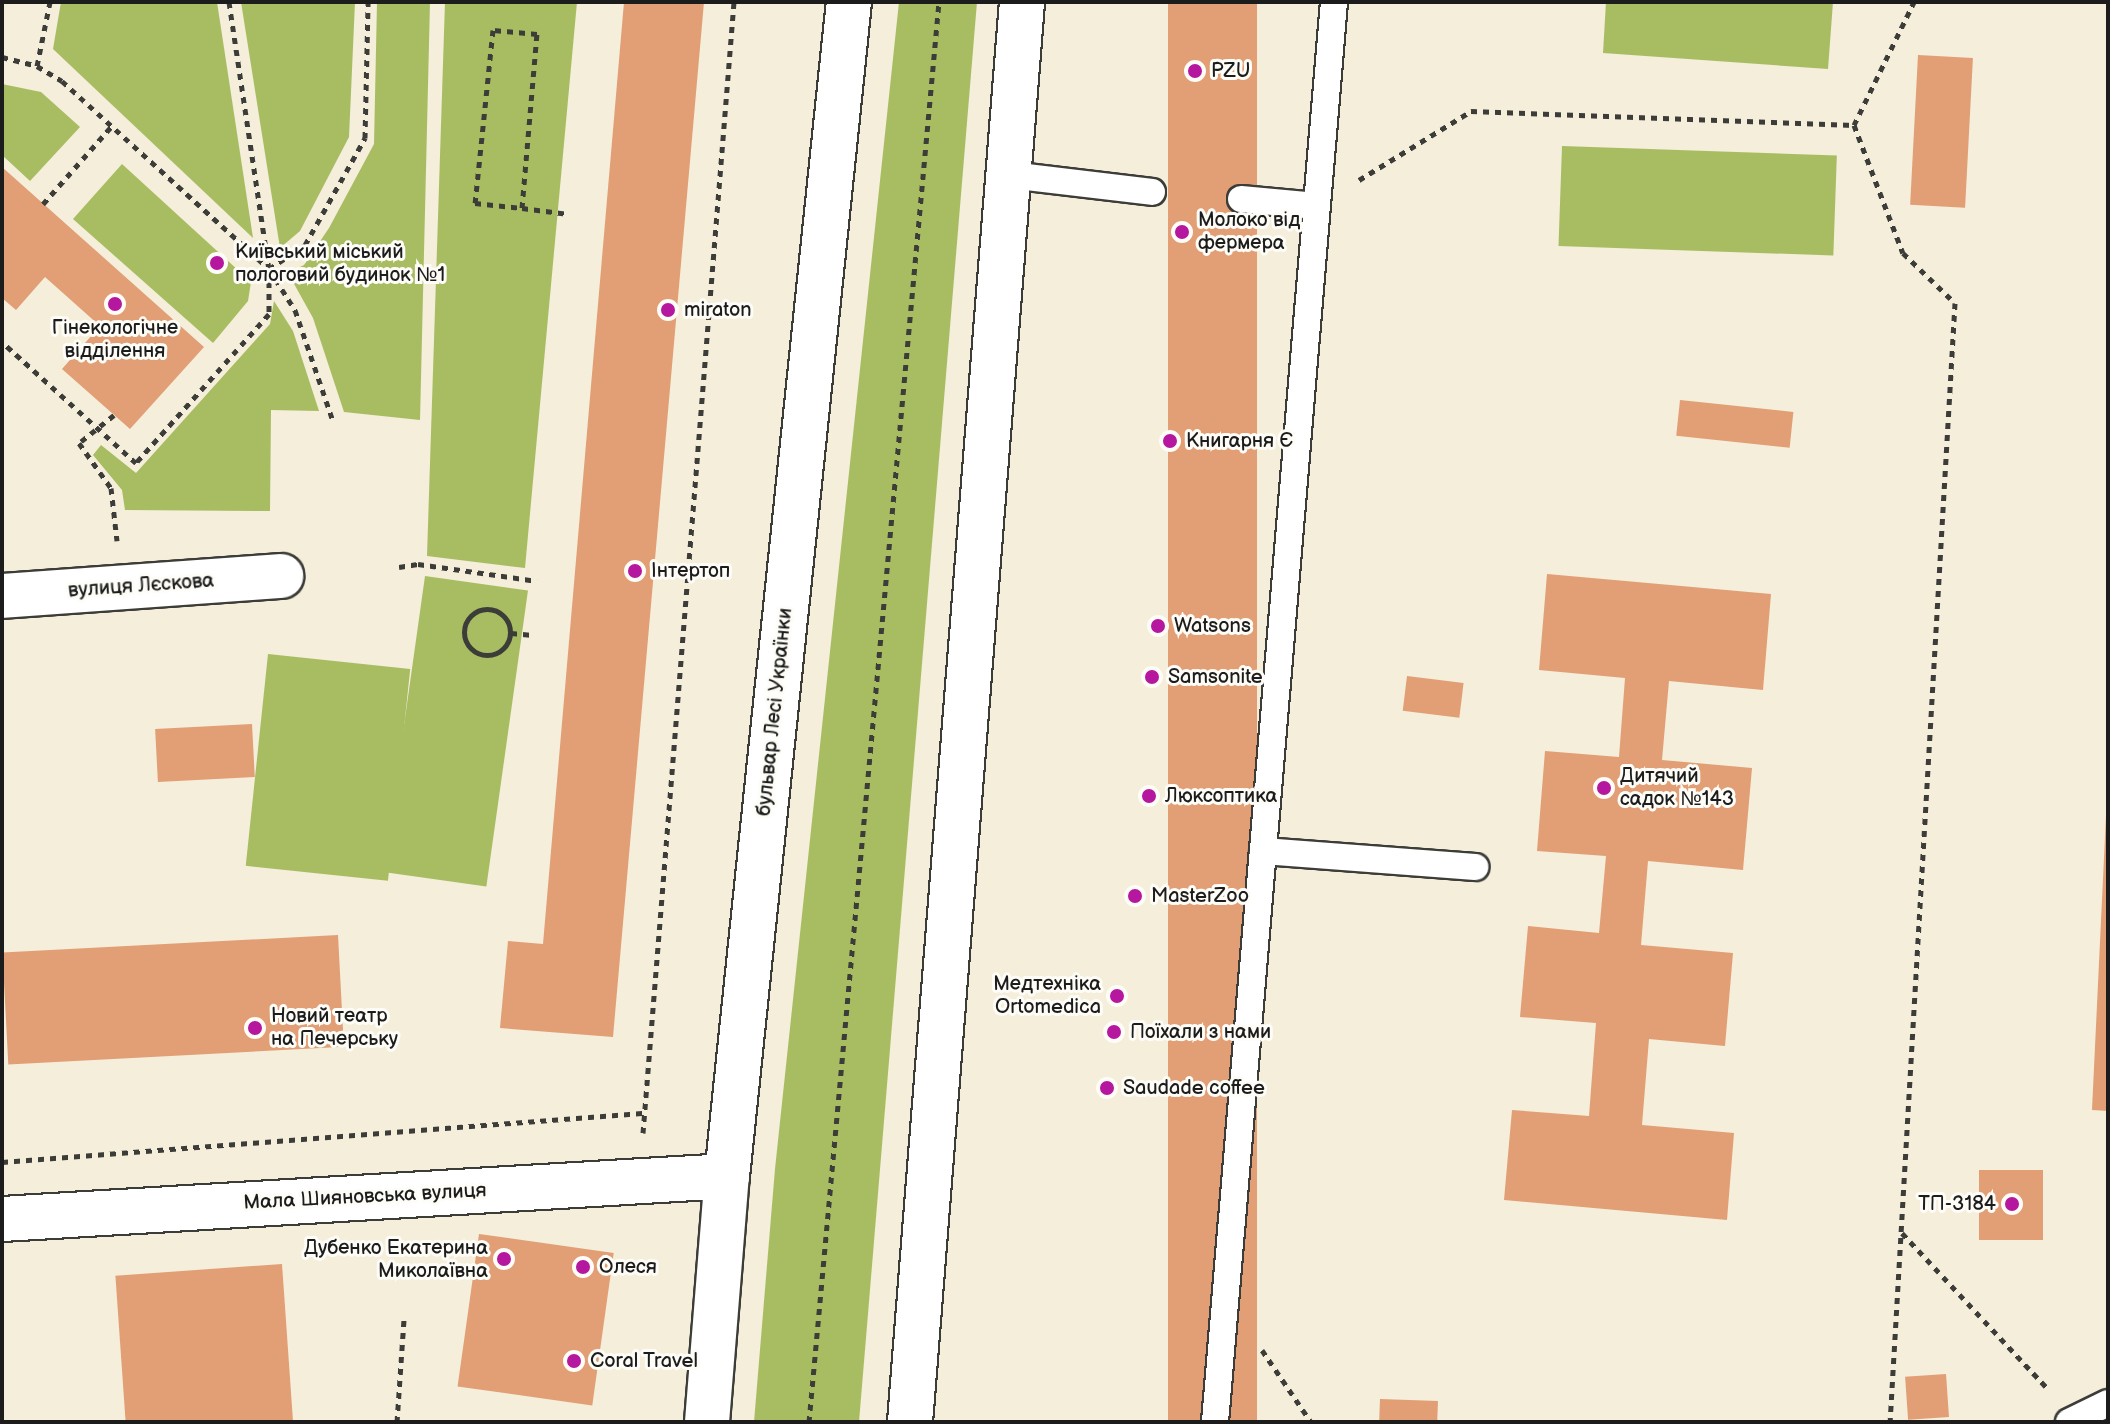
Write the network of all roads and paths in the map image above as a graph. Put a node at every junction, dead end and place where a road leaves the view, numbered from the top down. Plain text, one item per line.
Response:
1 (50, 2) edge
2 (229, 2) edge
3 (368, 2) edge
4 (734, 2) edge
5 (849, 2) edge
6 (939, 2) edge
7 (1022, 2) edge
8 (1334, 2) edge
9 (1914, 2) edge
10 (2, 57) edge
11 (37, 66) junction
12 (1854, 125) junction
13 (111, 127) junction
14 (1010, 175) junction
15 (1152, 192) dead end
16 (1241, 199) dead end
17 (43, 204) dead end
18 (1317, 206) junction
19 (522, 208) junction
20 (569, 214) dead end
21 (269, 269) junction
22 (2, 342) edge
23 (114, 415) dead end
24 (333, 421) dead end
25 (97, 428) junction
26 (79, 443) dead end
27 (399, 567) dead end
28 (281, 576) dead end
29 (537, 581) dead end
30 (2, 596) edge
31 (511, 633) junction
32 (533, 635) dead end
33 (1263, 851) junction
34 (1475, 867) dead end
35 (642, 1113) junction
36 (2, 1162) edge
37 (727, 1176) junction
38 (645, 1180) junction
39 (2, 1219) edge
40 (1901, 1232) junction
41 (1226, 1295) junction
42 (404, 1318) dead end
43 (2108, 1403) edge
44 (2072, 1420) edge
45 (397, 1422) edge
46 (707, 1422) edge
47 (809, 1422) edge
48 (910, 1422) edge
49 (1215, 1422) edge
50 (1311, 1422) edge
51 (1890, 1422) edge

1 - 11 path
2 - 21 path
3 - 21 path
4 - 35 path
5 - 37 main road, бульвар Лесі Українки
6 - 47 path
7 - 14 main road
8 - 18 lane
9 - 12 path
10 - 11 path
11 - 13 path
12 - 18 path
12 - 40 path
13 - 17 path
13 - 21 path
14 - 15 lane
14 - 48 main road
16 - 18 lane
18 - 33 lane
19 - 19 path
19 - 20 path
21 - 24 path
21 - 25 path
22 - 25 path
23 - 25 path
25 - 26 path
27 - 29 path
28 - 30 main road, вулиця Лєскова
31 - 31 path
31 - 32 path
33 - 34 lane
33 - 41 lane
35 - 36 path
35 - 38 path
37 - 38 main road, Мала Шияновська вулиця
37 - 46 main road, бульвар Лесі Українки
38 - 39 main road, Мала Шияновська вулиця
40 - 44 path
40 - 51 path
41 - 49 lane
41 - 50 path
42 - 45 path
43 - 44 lane

